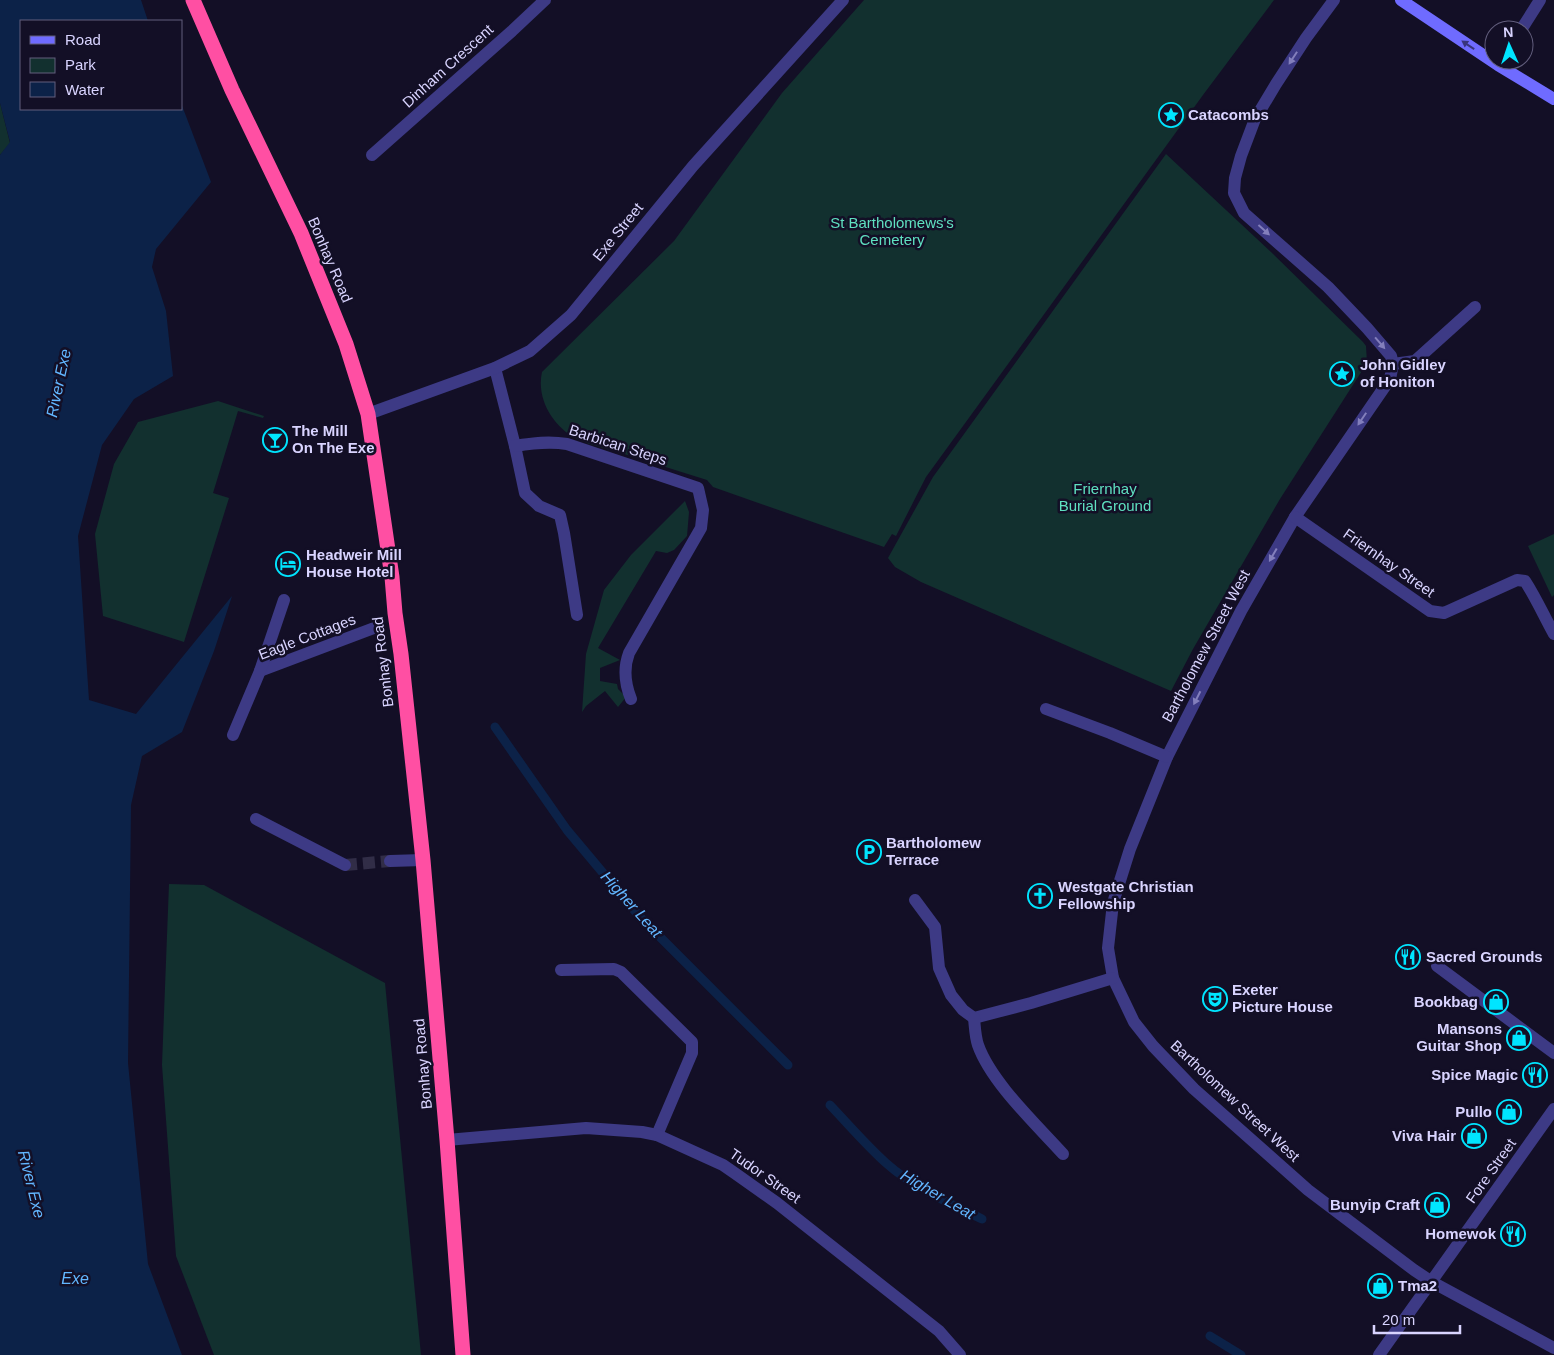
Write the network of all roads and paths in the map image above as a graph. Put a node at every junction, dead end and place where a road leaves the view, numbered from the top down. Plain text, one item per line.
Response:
1 (193, 0) edge
2 (545, 0) edge
3 (843, 0) edge
4 (1334, 0) edge
5 (1401, 0) edge
6 (1540, 0) edge
7 (1527, 20) edge
8 (1484, 53) edge
9 (1510, 70) edge
10 (1554, 99) edge
11 (372, 155) dead end
12 (1475, 307) dead end
13 (1393, 364) junction
14 (495, 368) junction
15 (368, 414) junction
16 (515, 446) junction
17 (1295, 517) junction
18 (284, 600) dead end
19 (577, 615) dead end
20 (374, 628) dead end
21 (1554, 634) edge
22 (260, 671) junction
23 (631, 699) dead end
24 (1046, 709) dead end
25 (233, 735) dead end
26 (1166, 758) junction
27 (256, 819) dead end
28 (423, 860) junction
29 (390, 861) tunnel mouth
30 (345, 865) tunnel mouth
31 (914, 900) dead end
32 (1437, 966) dead end
33 (561, 970) dead end
34 (1113, 978) junction
35 (974, 1018) junction
36 (1554, 1054) edge
37 (1554, 1109) edge
38 (657, 1135) junction
39 (447, 1140) junction
40 (1063, 1154) dead end
41 (1432, 1282) junction
42 (1554, 1348) edge
43 (463, 1355) edge
44 (960, 1355) edge
45 (1379, 1355) edge

1 - 15 highway, Bonhay Road
2 - 11 street, Dinham Crescent
3 - 14 street, Exe Street
4 -> 13 street
8 -> 5 street
6 - 7 street
9 - 10 street
12 - 13 street
13 -> 17 street, Bartholomew Street West
14 - 15 street, Exe Street
14 - 16 street
15 - 28 highway, Bonhay Road
16 - 19 street
16 - 23 street, Barbican Steps
17 - 21 street, Friernhay Street
17 -> 26 street, Bartholomew Street West
18 - 22 street
20 - 22 street, Eagle Cottages
22 - 25 street, Eagle Cottages
24 - 26 street
26 - 34 street, Bartholomew Street West
27 - 30 street
28 - 29 street
28 - 39 highway, Bonhay Road
31 - 35 street
32 - 36 street
33 - 38 street
34 - 35 street
34 - 41 street, Bartholomew Street West
35 - 40 street
37 - 41 street, Fore Street
38 - 39 street, Tudor Street
38 - 44 street, Tudor Street
39 - 43 highway, Bonhay Road
41 - 42 street, Bartholomew Street West
41 - 45 street, Fore Street

